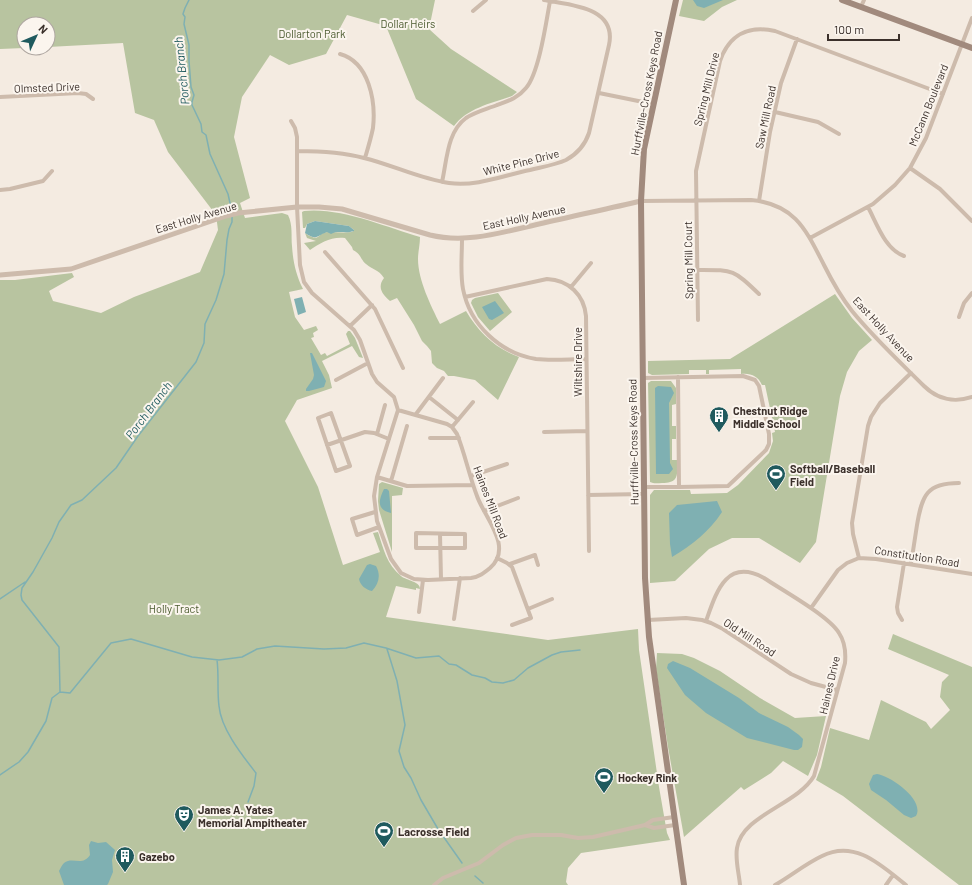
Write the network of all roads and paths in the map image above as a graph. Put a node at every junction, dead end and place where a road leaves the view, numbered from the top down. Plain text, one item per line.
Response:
1 (486, 0) edge
2 (544, 0) edge
3 (676, 0) edge
4 (842, 0) edge
5 (864, 0) edge
6 (550, 1) junction
7 (861, 7) junction
8 (473, 11) dead end
9 (972, 18) edge
10 (797, 39) junction
11 (962, 44) junction
12 (972, 48) edge
13 (340, 54) dead end
14 (599, 93) junction
15 (943, 94) junction
16 (0, 97) edge
17 (93, 99) dead end
18 (653, 104) junction
19 (775, 112) junction
20 (291, 121) dead end
21 (839, 134) dead end
22 (298, 151) junction
23 (365, 158) junction
24 (910, 168) junction
25 (52, 171) dead end
26 (442, 182) junction
27 (0, 190) edge
28 (697, 200) junction
29 (641, 201) junction
30 (759, 201) junction
31 (296, 207) junction
32 (868, 207) junction
33 (972, 221) edge
34 (810, 238) junction
35 (462, 239) junction
36 (325, 252) dead end
37 (904, 256) dead end
38 (590, 263) dead end
39 (698, 270) junction
40 (0, 275) edge
41 (571, 287) junction
42 (972, 293) edge
43 (759, 294) dead end
44 (465, 297) junction
45 (372, 305) junction
46 (959, 317) dead end
47 (698, 320) dead end
48 (350, 326) junction
49 (586, 359) junction
50 (368, 363) junction
51 (403, 368) dead end
52 (911, 373) junction
53 (443, 378) dead end
54 (643, 378) junction
55 (678, 378) junction
56 (336, 380) dead end
57 (429, 397) junction
58 (972, 397) edge
59 (473, 402) dead end
60 (385, 405) dead end
61 (398, 410) junction
62 (416, 414) junction
63 (458, 420) junction
64 (407, 426) dead end
65 (452, 427) junction
66 (587, 431) junction
67 (544, 432) dead end
68 (377, 434) junction
69 (430, 438) dead end
70 (459, 438) junction
71 (389, 439) junction
72 (341, 440) junction
73 (327, 445) junction
74 (507, 464) dead end
75 (478, 474) junction
76 (470, 476) junction
77 (377, 477) junction
78 (391, 482) junction
79 (959, 483) dead end
80 (473, 485) junction
81 (644, 487) junction
82 (679, 487) junction
83 (644, 494) junction
84 (588, 495) junction
85 (518, 498) dead end
86 (491, 508) junction
87 (484, 511) junction
88 (375, 512) junction
89 (379, 527) junction
90 (440, 534) junction
91 (440, 549) junction
92 (588, 551) dead end
93 (497, 558) junction
94 (859, 558) junction
95 (904, 563) junction
96 (510, 564) junction
97 (911, 564) junction
98 (538, 565) dead end
99 (972, 574) edge
100 (460, 578) junction
101 (441, 579) junction
102 (423, 580) junction
103 (552, 599) dead end
104 (811, 608) junction
105 (528, 609) junction
106 (420, 612) dead end
107 (454, 619) dead end
108 (648, 620) junction
109 (902, 620) dead end
110 (706, 621) junction
111 (512, 625) dead end
112 (837, 690) junction
113 (674, 817) junction
114 (644, 825) junction
115 (675, 825) junction
116 (893, 875) junction
117 (434, 885) edge
118 (684, 885) edge
119 (740, 885) edge
120 (775, 885) edge
121 (886, 885) edge
122 (906, 885) edge

1 - 8 street
2 - 6 street, White Pine Drive
3 - 18 main road, Hurffville-Cross Keys Road
4 - 7 main road
5 - 7 street
6 - 14 street, White Pine Drive
6 - 26 street
7 - 11 main road
9 - 11 street, McCann Boulevard
10 - 15 street, Spring Mill Drive
10 - 19 street, Saw Mill Road
10 - 28 street, Spring Mill Drive
11 - 12 main road
11 - 15 street, McCann Boulevard
13 - 23 street
14 - 18 street
14 - 26 street, White Pine Drive
15 - 24 street, McCann Boulevard
16 - 17 street, Olmsted Drive
18 - 29 main road, Hurffville-Cross Keys Road
19 - 21 street
19 - 30 street, Saw Mill Road
20 - 22 street
22 - 23 street, White Pine Drive
22 - 31 street
23 - 26 street, White Pine Drive
24 - 32 street, McCann Boulevard
24 - 33 street
25 - 27 street
28 - 29 street, East Holly Avenue
28 - 30 street, East Holly Avenue
28 - 39 street, Spring Mill Court
29 - 35 street, East Holly Avenue
29 - 54 main road, Hurffville-Cross Keys Road
30 - 34 street, East Holly Avenue
31 - 35 street, East Holly Avenue
31 - 40 street, East Holly Avenue
31 - 48 street
32 - 34 street, McCann Boulevard
32 - 37 street
34 - 52 street, East Holly Avenue
35 - 44 street
36 - 45 street
38 - 41 street
39 - 43 street
39 - 47 street, Spring Mill Court
41 - 44 street
41 - 49 street, Wiltshire Drive
42 - 46 street
44 - 49 street
45 - 48 street
45 - 51 street
48 - 50 street
49 - 66 street, Wiltshire Drive
50 - 56 street
50 - 61 street
52 - 58 street, East Holly Avenue
52 - 94 street
53 - 57 street
54 - 55 street
54 - 81 main road, Hurffville-Cross Keys Road
55 - 82 street
55 - 82 street
57 - 62 street
57 - 63 street
59 - 63 street
60 - 68 street
61 - 62 street
61 - 71 street
62 - 65 street
63 - 65 street
64 - 78 street
65 - 70 street, Haines Mill Road
66 - 67 street
66 - 84 street, Wiltshire Drive
68 - 71 street
68 - 72 street
69 - 70 street
70 - 76 street, Haines Mill Road
71 - 77 street
72 - 73 street
72 - 73 street
72 - 73 street
74 - 75 street
75 - 76 street
75 - 86 street
76 - 80 street, Haines Mill Road
77 - 78 street
77 - 88 street
78 - 80 street
79 - 97 street
80 - 87 street, Haines Mill Road
81 - 82 street
81 - 83 main road, Hurffville-Cross Keys Road
83 - 84 street
83 - 108 main road, Hurffville-Cross Keys Road
84 - 92 street, Wiltshire Drive
85 - 86 street
86 - 87 street
87 - 93 street, Haines Mill Road
88 - 89 street
88 - 89 street
89 - 102 street
90 - 91 street
90 - 91 street
90 - 91 street
91 - 101 street
93 - 96 street
93 - 100 street
94 - 95 street, Constitution Road
94 - 104 street, Constitution Road
95 - 97 street, Constitution Road
95 - 109 street
96 - 98 street
96 - 105 street
97 - 99 street, Constitution Road
100 - 101 street
100 - 107 street
101 - 102 street
102 - 106 street
103 - 105 street
104 - 110 street, Haines Drive
104 - 112 street, Haines Drive
105 - 111 street
108 - 110 street, Old Mill Road
108 - 113 main road, Hurffville-Cross Keys Road
110 - 112 street, Old Mill Road
112 - 119 street, Haines Drive
113 - 114 street
113 - 115 main road, Hurffville-Cross Keys Road
114 - 115 street
114 - 117 street
115 - 118 main road, Hurffville-Cross Keys Road
116 - 120 street
116 - 121 street
116 - 122 street

